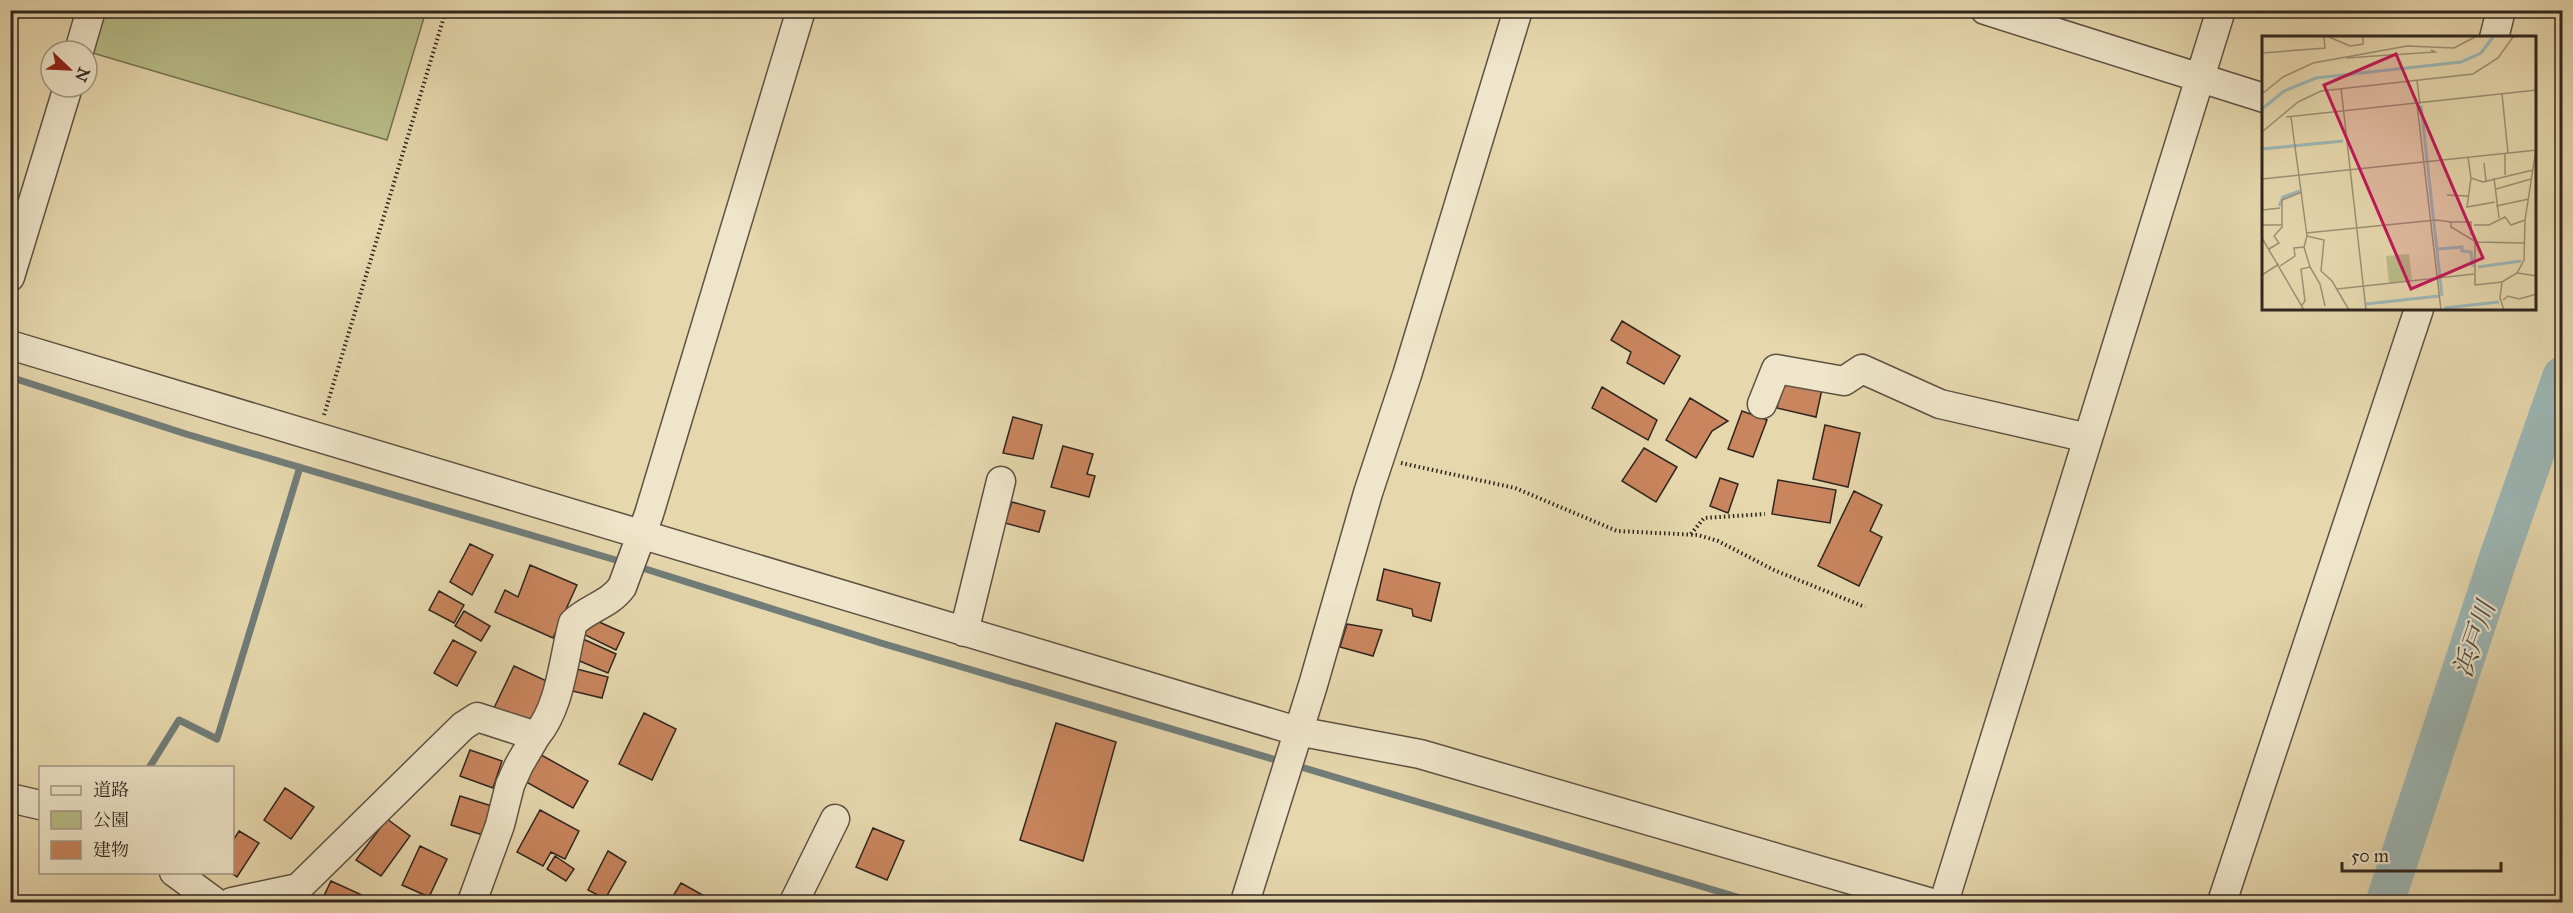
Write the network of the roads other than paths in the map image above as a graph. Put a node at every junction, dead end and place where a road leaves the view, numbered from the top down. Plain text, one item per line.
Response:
1 (91, 10) edge
2 (801, 10) edge
3 (1518, 10) edge
4 (1986, 10) edge
5 (2221, 10) edge
6 (2501, 10) edge
7 (2494, 36) edge
8 (83, 39) edge
9 (2200, 76) junction
10 (2262, 97) edge
11 (64, 99) edge
12 (10, 277) edge
13 (2419, 310) edge
14 (10, 345) edge
15 (1762, 404) dead end
16 (2088, 438) junction
17 (1001, 481) dead end
18 (639, 540) junction
19 (964, 632) junction
20 (536, 736) junction
21 (1295, 739) junction
22 (10, 798) edge
23 (39, 805) edge
24 (835, 819) dead end
25 (175, 874) edge
26 (300, 896) edge
27 (215, 903) edge
28 (232, 903) edge
29 (472, 903) edge
30 (794, 903) edge
31 (1245, 903) edge
32 (1928, 903) edge
33 (1944, 903) edge
34 (2222, 903) edge

1 - 8 street
2 - 18 street
3 - 21 street
4 - 9 street
5 - 9 street
6 - 7 street
9 - 10 street
9 - 16 street
11 - 12 street
13 - 34 street
14 - 18 street
15 - 16 street
16 - 33 street
17 - 19 street
18 - 19 street
18 - 20 street
19 - 21 street
20 - 26 street
20 - 29 street
21 - 31 street
21 - 32 street
22 - 23 street
24 - 30 street
25 - 27 street
26 - 28 street

